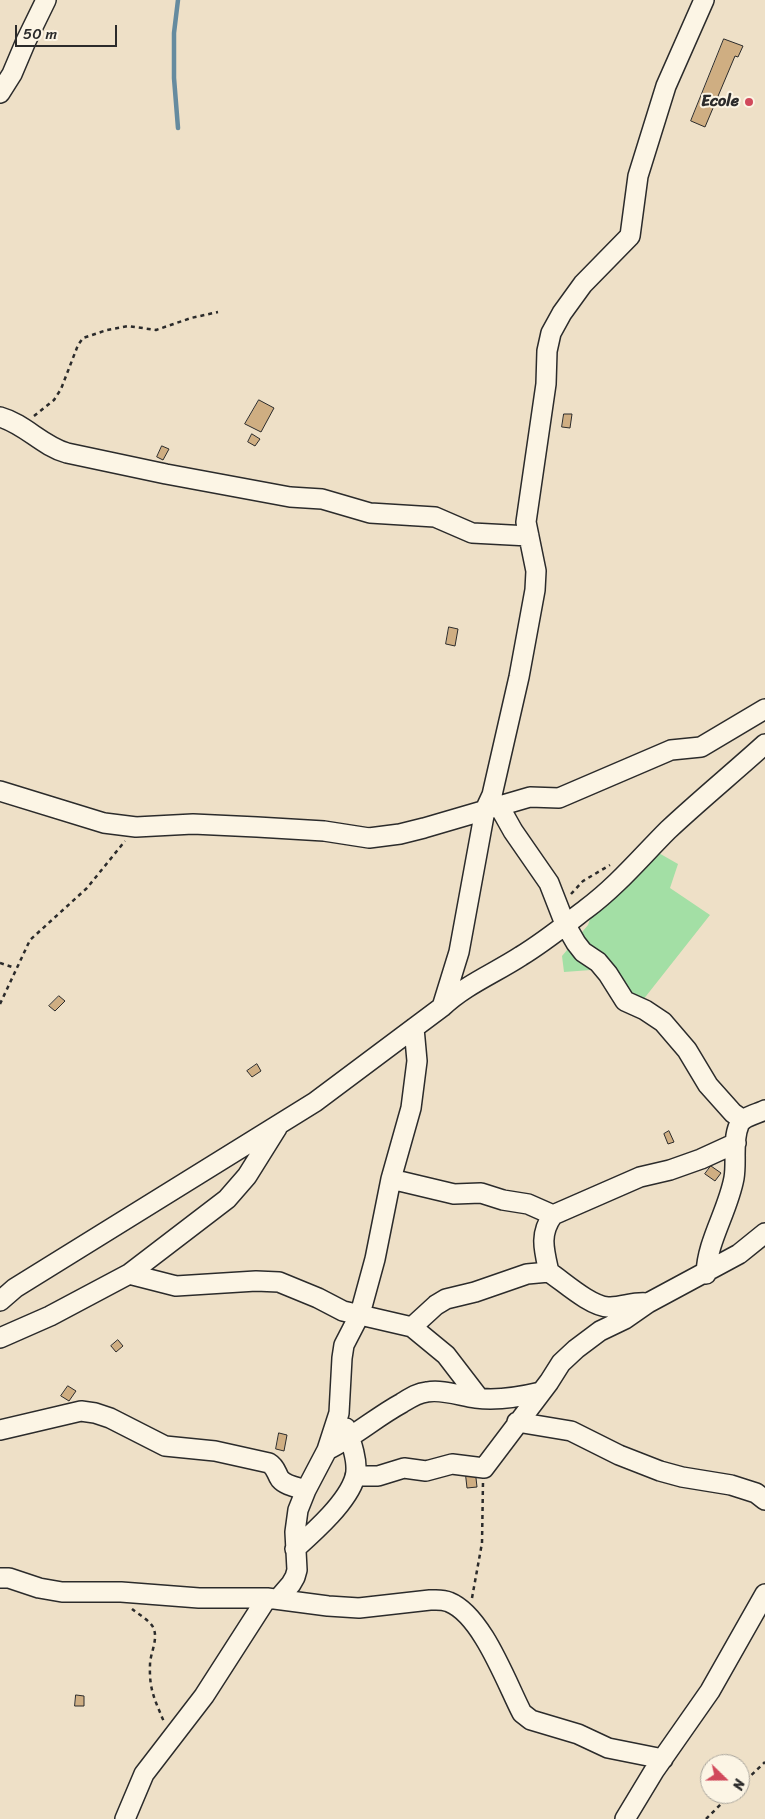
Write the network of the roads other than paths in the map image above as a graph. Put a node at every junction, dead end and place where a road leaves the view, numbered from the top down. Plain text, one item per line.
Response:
1 (46, 0) edge
2 (704, 0) edge
3 (0, 93) edge
4 (0, 417) edge
5 (529, 536) junction
6 (765, 709) edge
7 (765, 744) edge
8 (0, 790) edge
9 (492, 808) junction
10 (565, 924) junction
11 (442, 1007) junction
12 (414, 1028) junction
13 (765, 1110) edge
14 (743, 1120) junction
15 (278, 1125) junction
16 (736, 1143) junction
17 (391, 1179) junction
18 (553, 1216) junction
19 (765, 1233) edge
20 (549, 1272) junction
21 (129, 1274) junction
22 (706, 1274) junction
23 (0, 1301) edge
24 (648, 1303) junction
25 (360, 1314) junction
26 (412, 1328) junction
27 (0, 1338) edge
28 (541, 1392) junction
29 (479, 1398) junction
30 (339, 1413) junction
31 (517, 1422) junction
32 (0, 1430) edge
33 (350, 1438) junction
34 (327, 1450) junction
35 (355, 1476) junction
36 (306, 1490) junction
37 (765, 1500) edge
38 (295, 1549) junction
39 (0, 1578) edge
40 (765, 1594) edge
41 (273, 1599) junction
42 (663, 1759) junction
43 (125, 1819) edge
44 (625, 1819) edge

1 - 3 street
2 - 5 street
4 - 5 street
5 - 9 street
6 - 9 street
7 - 10 street
8 - 9 street
9 - 10 street
9 - 11 street
10 - 11 street
10 - 14 street
11 - 12 street
12 - 15 street
12 - 17 street
13 - 14 street
14 - 16 street
15 - 21 street
15 - 23 street
16 - 18 street
16 - 22 street
17 - 18 street
17 - 25 street
18 - 20 street
19 - 22 street
20 - 24 street
20 - 26 street
21 - 25 street
21 - 27 street
22 - 24 street
24 - 28 street
25 - 26 street
25 - 30 street
26 - 29 street
28 - 29 street
28 - 31 street
29 - 33 street
30 - 33 street
30 - 34 street
31 - 35 street
31 - 37 street
32 - 36 street
33 - 34 street
33 - 35 street
34 - 36 street
35 - 38 street
36 - 38 street
38 - 41 street
39 - 41 street
40 - 42 street
41 - 42 street
41 - 43 street
42 - 44 street

